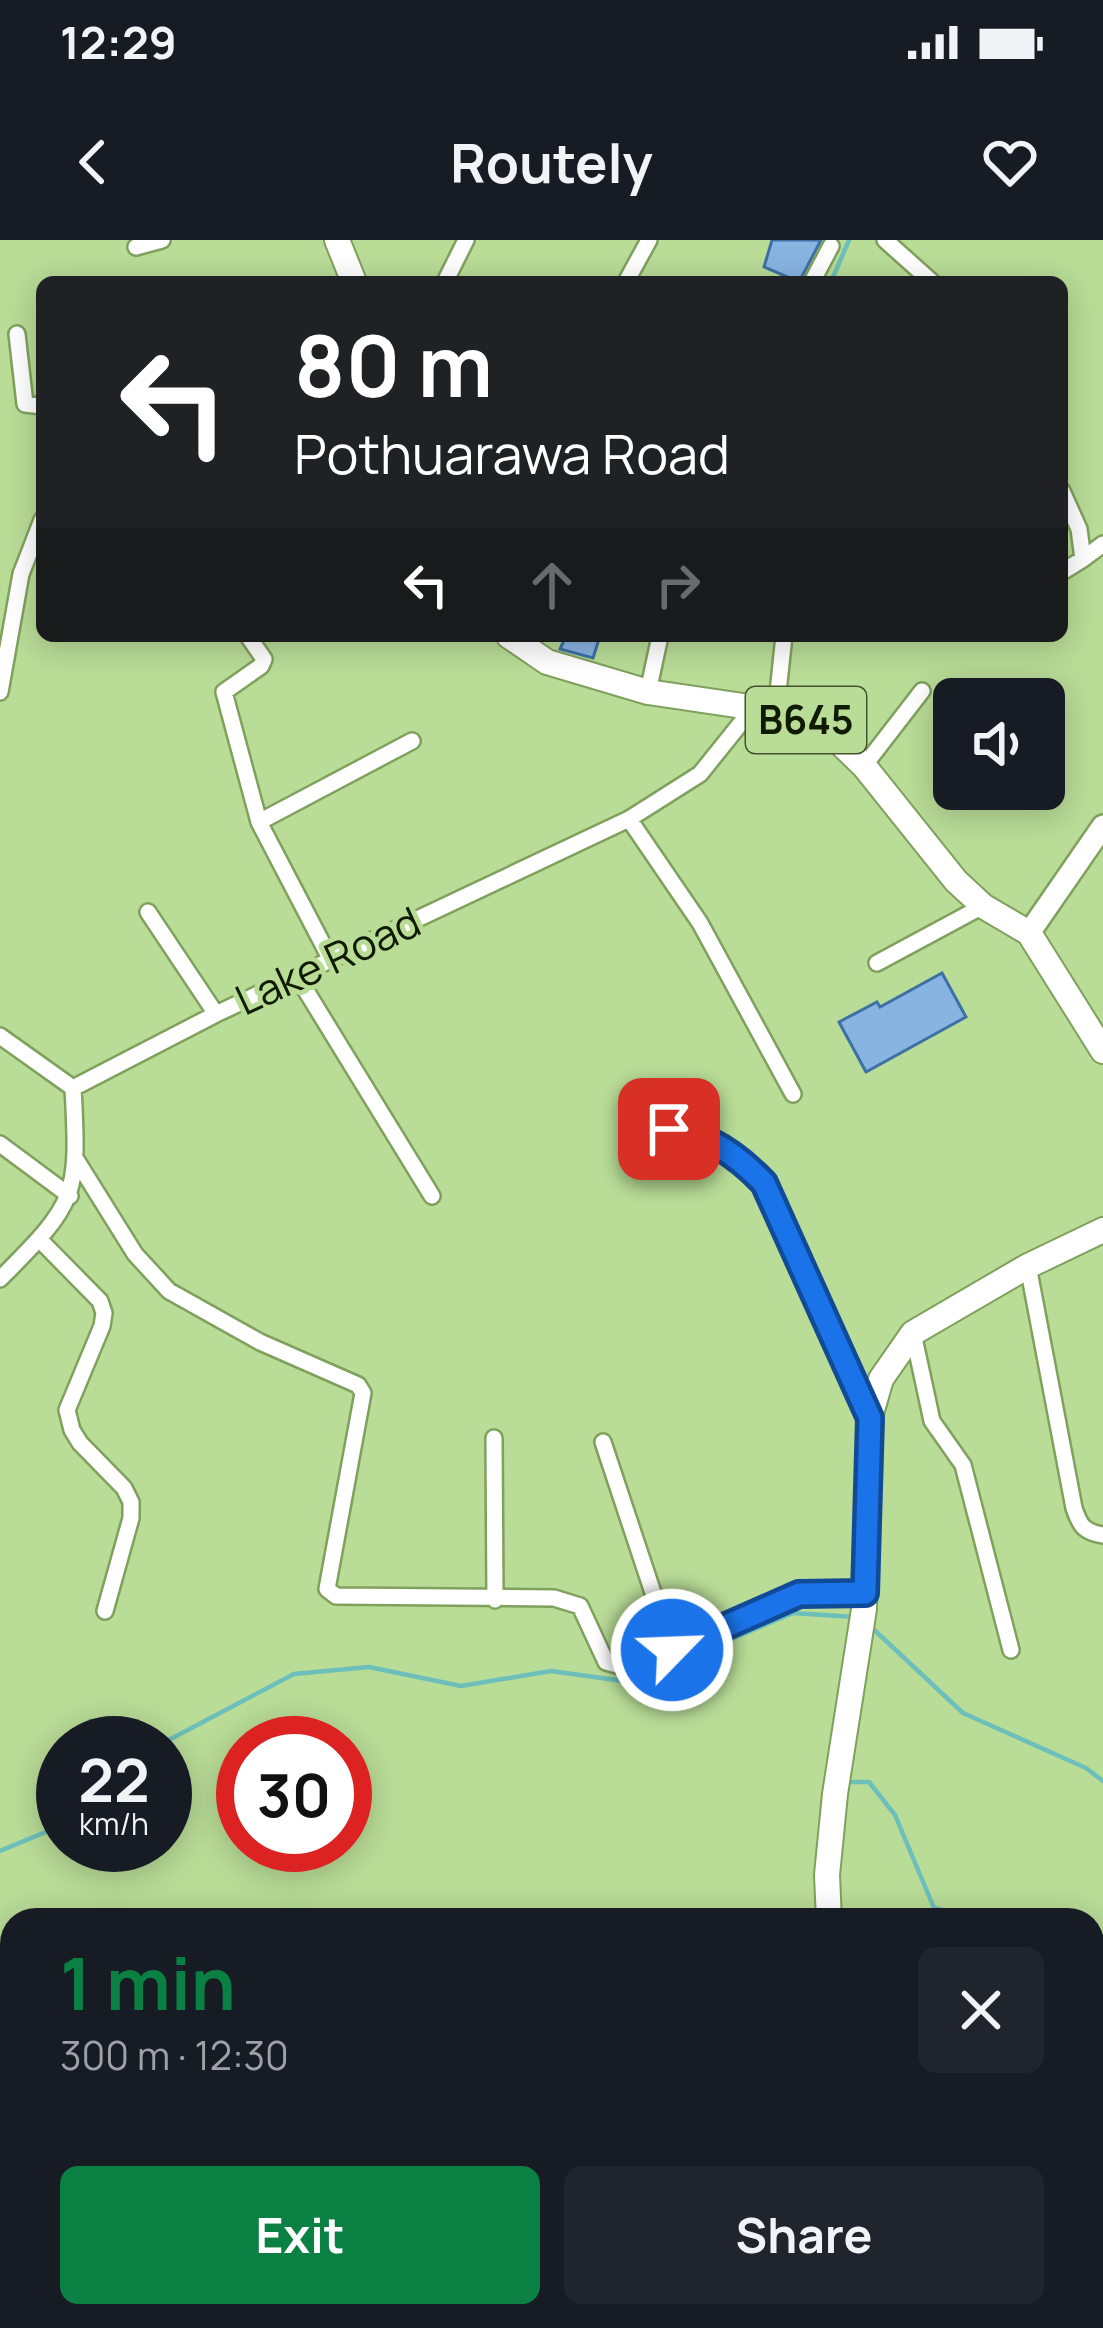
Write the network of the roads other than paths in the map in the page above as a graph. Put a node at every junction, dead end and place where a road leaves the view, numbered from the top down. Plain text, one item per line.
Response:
1 (162, 240) edge
2 (337, 240) edge
3 (466, 240) edge
4 (649, 240) edge
5 (885, 240) edge
6 (831, 246) dead end
7 (136, 248) dead end
8 (352, 276) edge
9 (449, 276) edge
10 (629, 276) edge
11 (815, 276) edge
12 (925, 276) edge
13 (17, 334) dead end
14 (36, 405) edge
15 (1068, 504) edge
16 (36, 535) edge
17 (1103, 544) edge
18 (1083, 559) junction
19 (1068, 568) edge
20 (252, 642) edge
21 (518, 642) edge
22 (659, 642) edge
23 (782, 642) edge
24 (922, 691) dead end
25 (0, 692) edge
26 (648, 692) junction
27 (764, 710) junction
28 (412, 741) dead end
29 (864, 766) junction
30 (629, 819) junction
31 (259, 822) junction
32 (1103, 826) edge
33 (983, 905) junction
34 (148, 912) dead end
35 (1030, 934) junction
36 (331, 960) junction
37 (877, 963) dead end
38 (297, 976) junction
39 (216, 1014) junction
40 (0, 1036) edge
41 (1103, 1051) edge
42 (74, 1088) junction
43 (793, 1094) dead end
44 (669, 1129) dead end
45 (0, 1144) edge
46 (77, 1161) junction
47 (70, 1196) junction
48 (432, 1196) dead end
49 (1103, 1231) edge
50 (40, 1240) junction
51 (1028, 1266) junction
52 (3, 1269) edge
53 (913, 1334) junction
54 (870, 1418) junction
55 (494, 1438) dead end
56 (603, 1442) dead end
57 (1103, 1535) edge
58 (495, 1600) junction
59 (864, 1601) junction
60 (105, 1611) dead end
61 (672, 1650) junction
62 (1011, 1650) dead end
63 (829, 1908) edge

1 - 7 street
2 - 8 main road
3 - 9 street
4 - 10 street
5 - 12 street
6 - 11 street
13 - 14 street
15 - 18 street
16 - 25 street
17 - 18 street
18 - 19 street
20 - 31 street
21 - 26 main road, B645
22 - 26 street
23 - 27 street
24 - 29 street
26 - 27 main road, B645
27 - 29 main road, B645
27 - 30 street, Lake Road
28 - 31 street
29 - 33 main road, B645
30 - 36 street, Lake Road
30 - 43 street
31 - 36 street
32 - 35 street
33 - 35 main road, B645
33 - 37 street
34 - 39 street
35 - 41 main road, B645
36 - 38 street, Lake Road
38 - 39 street, Lake Road
38 - 48 street
39 - 42 street, Lake Road
40 - 42 street
42 - 46 street
44 - 54 street
45 - 47 street
46 - 47 street
46 - 58 street
47 - 50 street
49 - 51 main road
50 - 52 street
50 - 60 street
51 - 53 main road
51 - 57 street
53 - 54 main road
53 - 62 street
54 - 59 main road
55 - 58 street
56 - 61 street
58 - 61 street
59 - 61 street
59 - 63 main road

